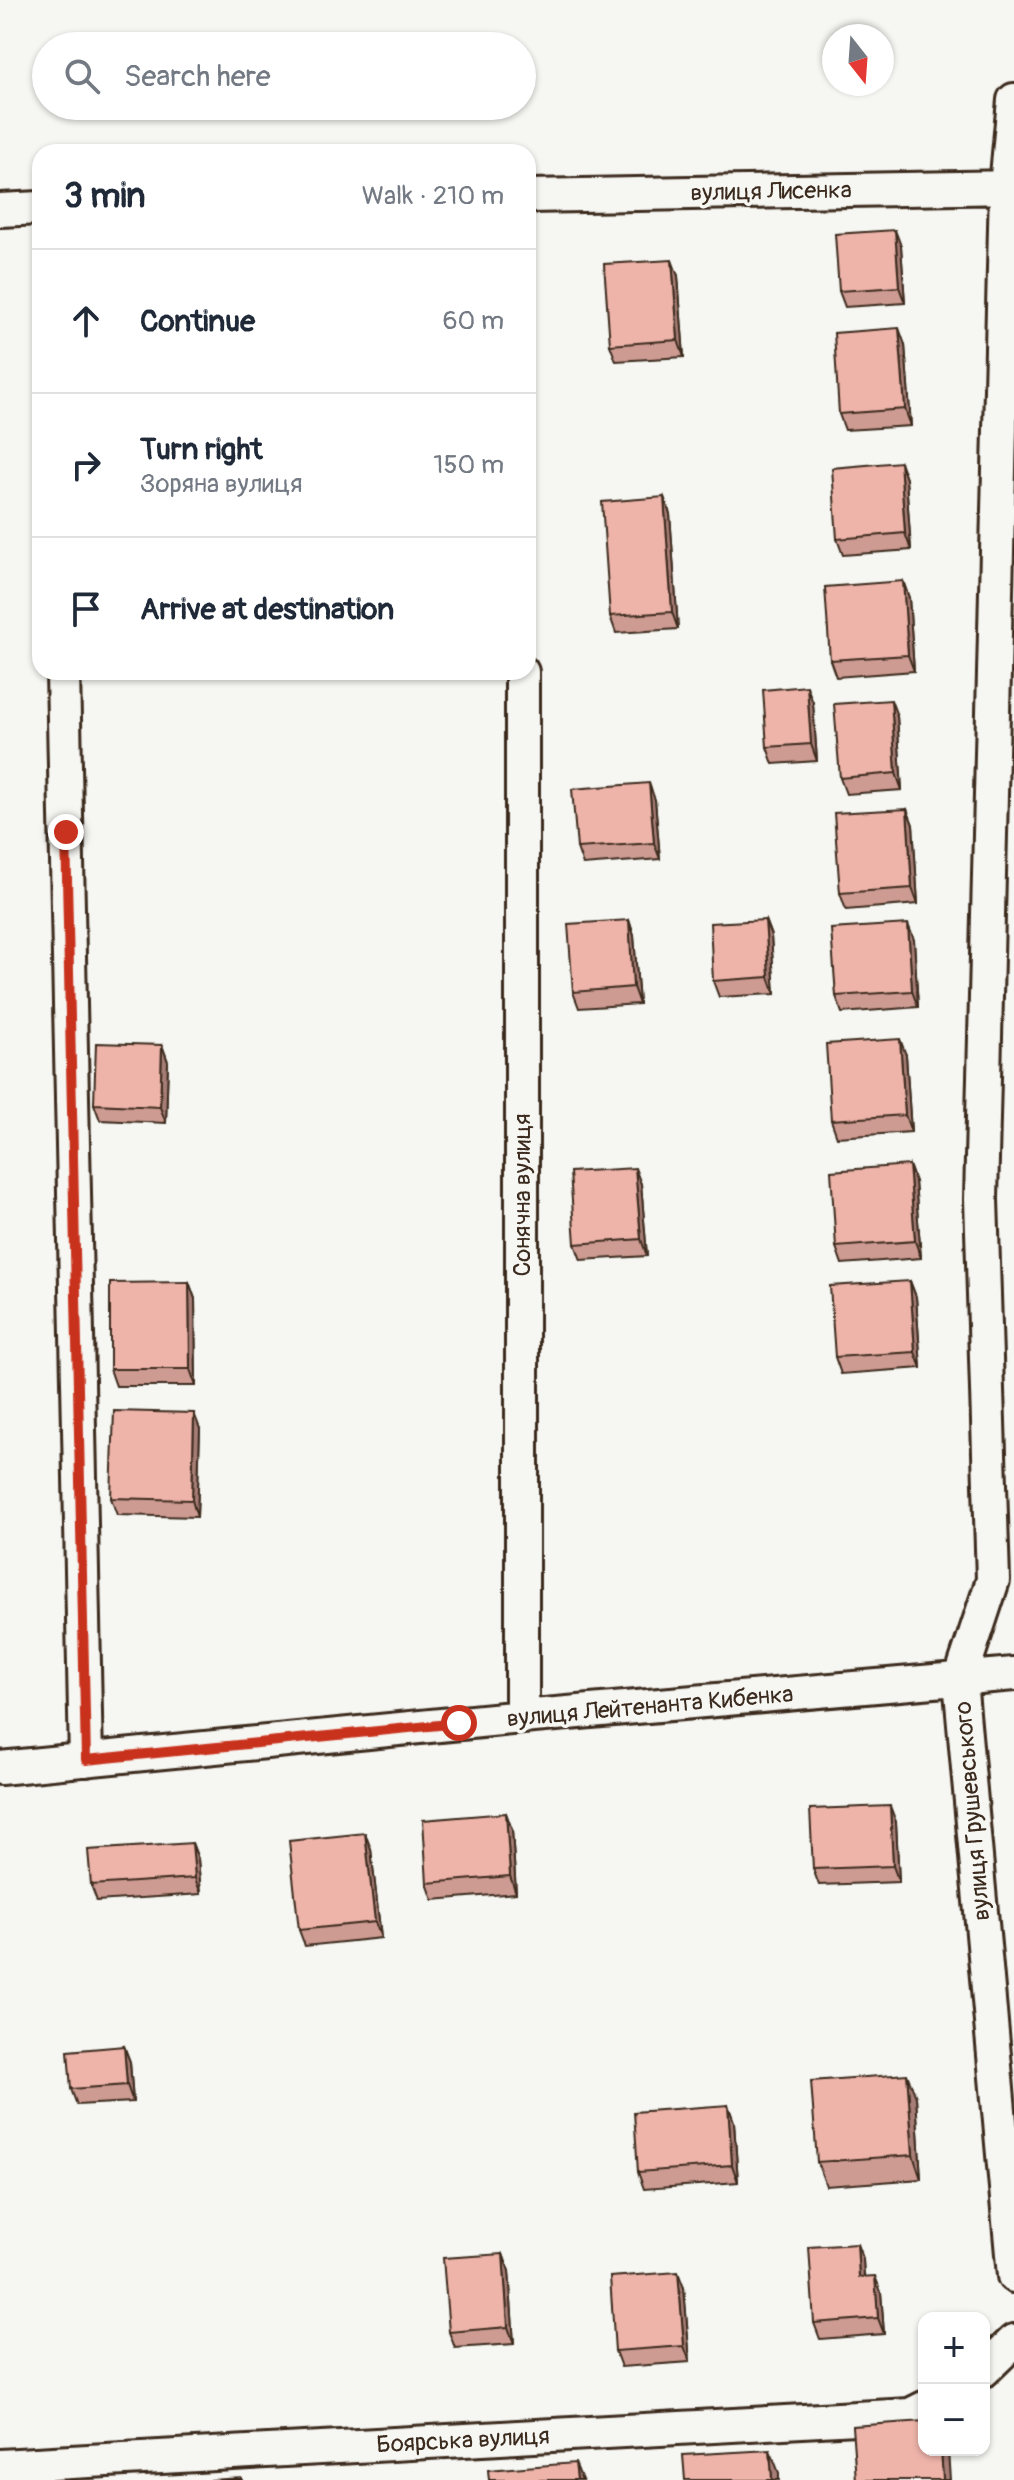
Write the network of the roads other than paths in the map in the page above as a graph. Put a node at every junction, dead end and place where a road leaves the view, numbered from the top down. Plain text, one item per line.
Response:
1 (1014, 100) edge
2 (1010, 187) edge
3 (536, 196) edge
4 (32, 208) edge
5 (0, 210) edge
6 (63, 680) edge
7 (522, 680) edge
8 (1014, 1674) edge
9 (960, 1680) junction
10 (522, 1717) junction
11 (86, 1760) junction
12 (0, 1768) edge
13 (1014, 2276) edge
14 (1014, 2341) edge
15 (990, 2364) edge
16 (918, 2411) edge
17 (0, 2466) edge

1 - 2 street
2 - 3 street, вулиця Лисенка
2 - 9 street
4 - 5 street
6 - 11 street
7 - 10 street, Сонячна вулиця
8 - 9 street, вулиця Лейтенанта Кибенка
9 - 10 street, вулиця Лейтенанта Кибенка
9 - 13 street, вулиця Грушевського
10 - 11 street, вулиця Лейтенанта Кибенка
11 - 12 street, вулиця Лейтенанта Кибенка
14 - 15 street
16 - 17 street, Боярська вулиця

